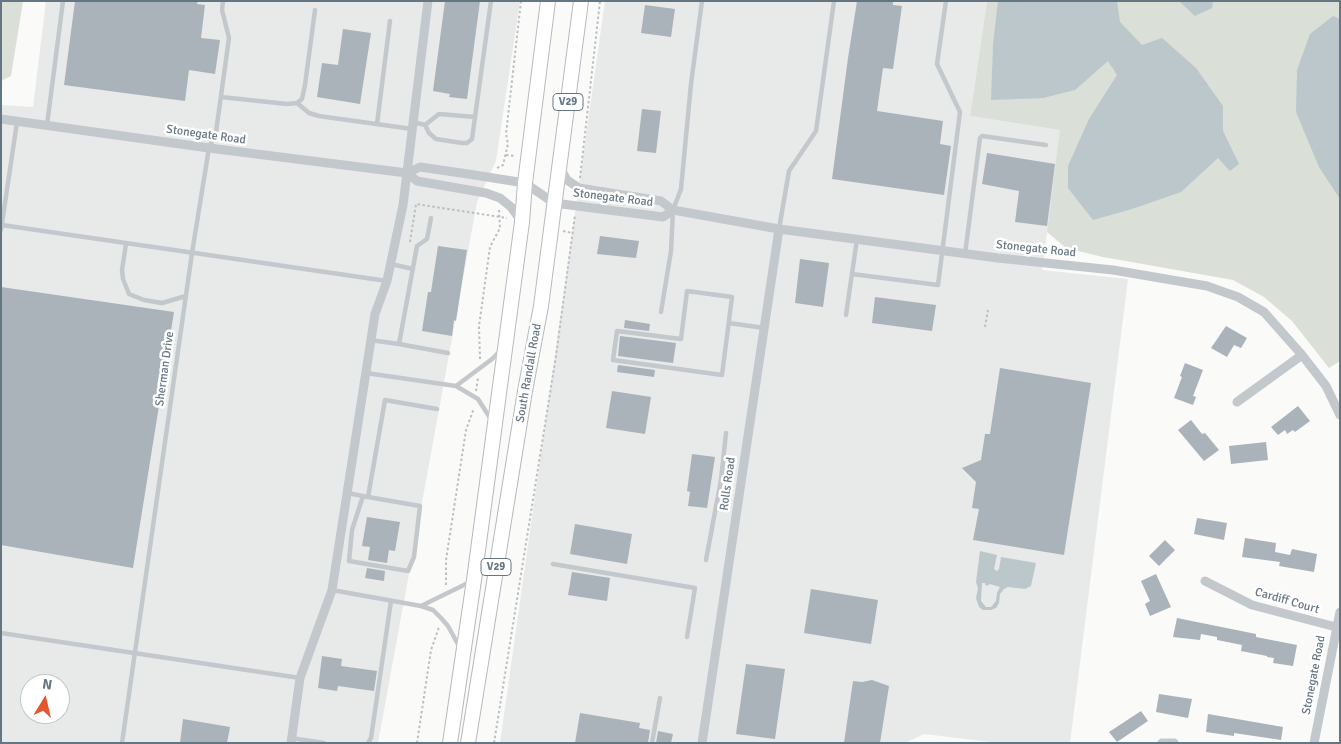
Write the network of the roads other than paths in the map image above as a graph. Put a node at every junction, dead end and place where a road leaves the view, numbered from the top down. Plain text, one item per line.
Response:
1 (63, 1) edge
2 (223, 1) edge
3 (428, 1) edge
4 (491, 1) edge
5 (548, 1) edge
6 (582, 1) edge
7 (702, 1) edge
8 (834, 1) edge
9 (946, 1) edge
10 (315, 10) dead end
11 (390, 21) dead end
12 (221, 97) junction
13 (297, 102) junction
14 (475, 117) junction
15 (1, 119) edge
16 (17, 122) junction
17 (377, 124) junction
18 (425, 125) junction
19 (47, 126) junction
20 (413, 126) junction
21 (1046, 145) dead end
22 (209, 148) junction
23 (559, 163) junction
24 (407, 173) junction
25 (525, 183) junction
26 (554, 204) junction
27 (673, 210) junction
28 (431, 218) dead end
29 (522, 222) junction
30 (2, 228) edge
31 (779, 229) junction
32 (857, 239) junction
33 (126, 244) junction
34 (943, 251) junction
35 (192, 253) junction
36 (965, 254) junction
37 (391, 264) junction
38 (413, 268) junction
39 (852, 274) junction
40 (387, 281) junction
41 (186, 296) junction
42 (662, 312) dead end
43 (846, 315) dead end
44 (729, 323) junction
45 (764, 328) junction
46 (370, 340) junction
47 (399, 344) junction
48 (504, 346) junction
49 (448, 352) dead end
50 (1302, 355) junction
51 (365, 372) junction
52 (456, 386) junction
53 (1236, 402) dead end
54 (438, 409) dead end
55 (1340, 415) edge
56 (494, 424) junction
57 (726, 433) dead end
58 (347, 493) junction
59 (365, 496) junction
60 (706, 560) dead end
61 (552, 564) dead end
62 (474, 580) junction
63 (1205, 582) dead end
64 (332, 590) junction
65 (391, 600) junction
66 (421, 606) junction
67 (1340, 612) edge
68 (1336, 627) junction
69 (1, 633) edge
70 (687, 637) dead end
71 (134, 654) junction
72 (463, 655) junction
73 (300, 678) junction
74 (660, 698) dead end
75 (291, 740) edge
76 (122, 743) edge
77 (324, 743) edge
78 (368, 743) edge
79 (450, 743) edge
80 (468, 743) edge
81 (652, 743) edge
82 (702, 743) edge
83 (1162, 743) edge
84 (1174, 743) edge
85 (1314, 743) edge

1 - 19 lane
2 - 12 lane, Sherman Drive
3 - 20 street
4 - 14 lane
5 - 25 main road, V29
6 - 23 main road, South Randall Road / V29
7 - 27 lane
8 - 31 lane
9 - 34 lane
10 - 13 lane
11 - 17 lane
12 - 13 lane
12 - 22 lane, Sherman Drive
13 - 17 lane
14 - 18 lane
14 - 18 lane
15 - 16 street, Stonegate Road
16 - 19 street, Stonegate Road
16 - 30 lane
17 - 20 lane
18 - 20 lane
19 - 22 street, Stonegate Road
20 - 24 street
21 - 36 lane
22 - 24 street, Stonegate Road
22 - 35 lane, Sherman Drive
23 - 26 main road, South Randall Road / V29
23 - 27 street, Stonegate Road
24 - 25 street, Stonegate Road
24 - 29 street, Stonegate Road
24 - 37 street
25 - 26 street, Stonegate Road
25 - 29 main road, V29
26 - 27 street, Stonegate Road
26 - 80 main road, South Randall Road / V29
27 - 31 street, Stonegate Road
27 - 42 lane
28 - 38 lane
29 - 48 main road, V29
30 - 33 lane
31 - 32 street, Stonegate Road
31 - 45 street, Rolls Road
32 - 34 street, Stonegate Road
32 - 39 lane
33 - 35 lane
33 - 41 lane
34 - 36 street, Stonegate Road
34 - 39 lane
35 - 40 lane
35 - 41 lane, Sherman Drive
36 - 50 street, Stonegate Road
37 - 38 lane
37 - 40 street
38 - 47 lane
39 - 43 lane
40 - 46 street
41 - 71 lane, Sherman Drive
44 - 44 lane
44 - 45 lane
45 - 82 street, Rolls Road
46 - 47 lane
46 - 51 street
47 - 49 lane
48 - 52 lane
48 - 56 main road, V29
50 - 53 street
50 - 55 street, Stonegate Road
51 - 52 lane
51 - 58 street
52 - 56 lane
54 - 59 lane
56 - 62 main road, V29
57 - 60 lane
58 - 59 lane
58 - 64 street
59 - 59 lane
61 - 70 lane
62 - 66 lane
62 - 72 main road, V29
63 - 68 street, Cardiff Court
64 - 65 lane
64 - 73 street
65 - 66 lane
65 - 78 lane
66 - 72 lane
67 - 68 street, Stonegate Road
68 - 85 street, Stonegate Road
69 - 71 lane
71 - 73 lane
71 - 76 lane, Sherman Drive
72 - 79 main road, V29
73 - 75 street
74 - 81 lane
75 - 77 lane
83 - 84 street

